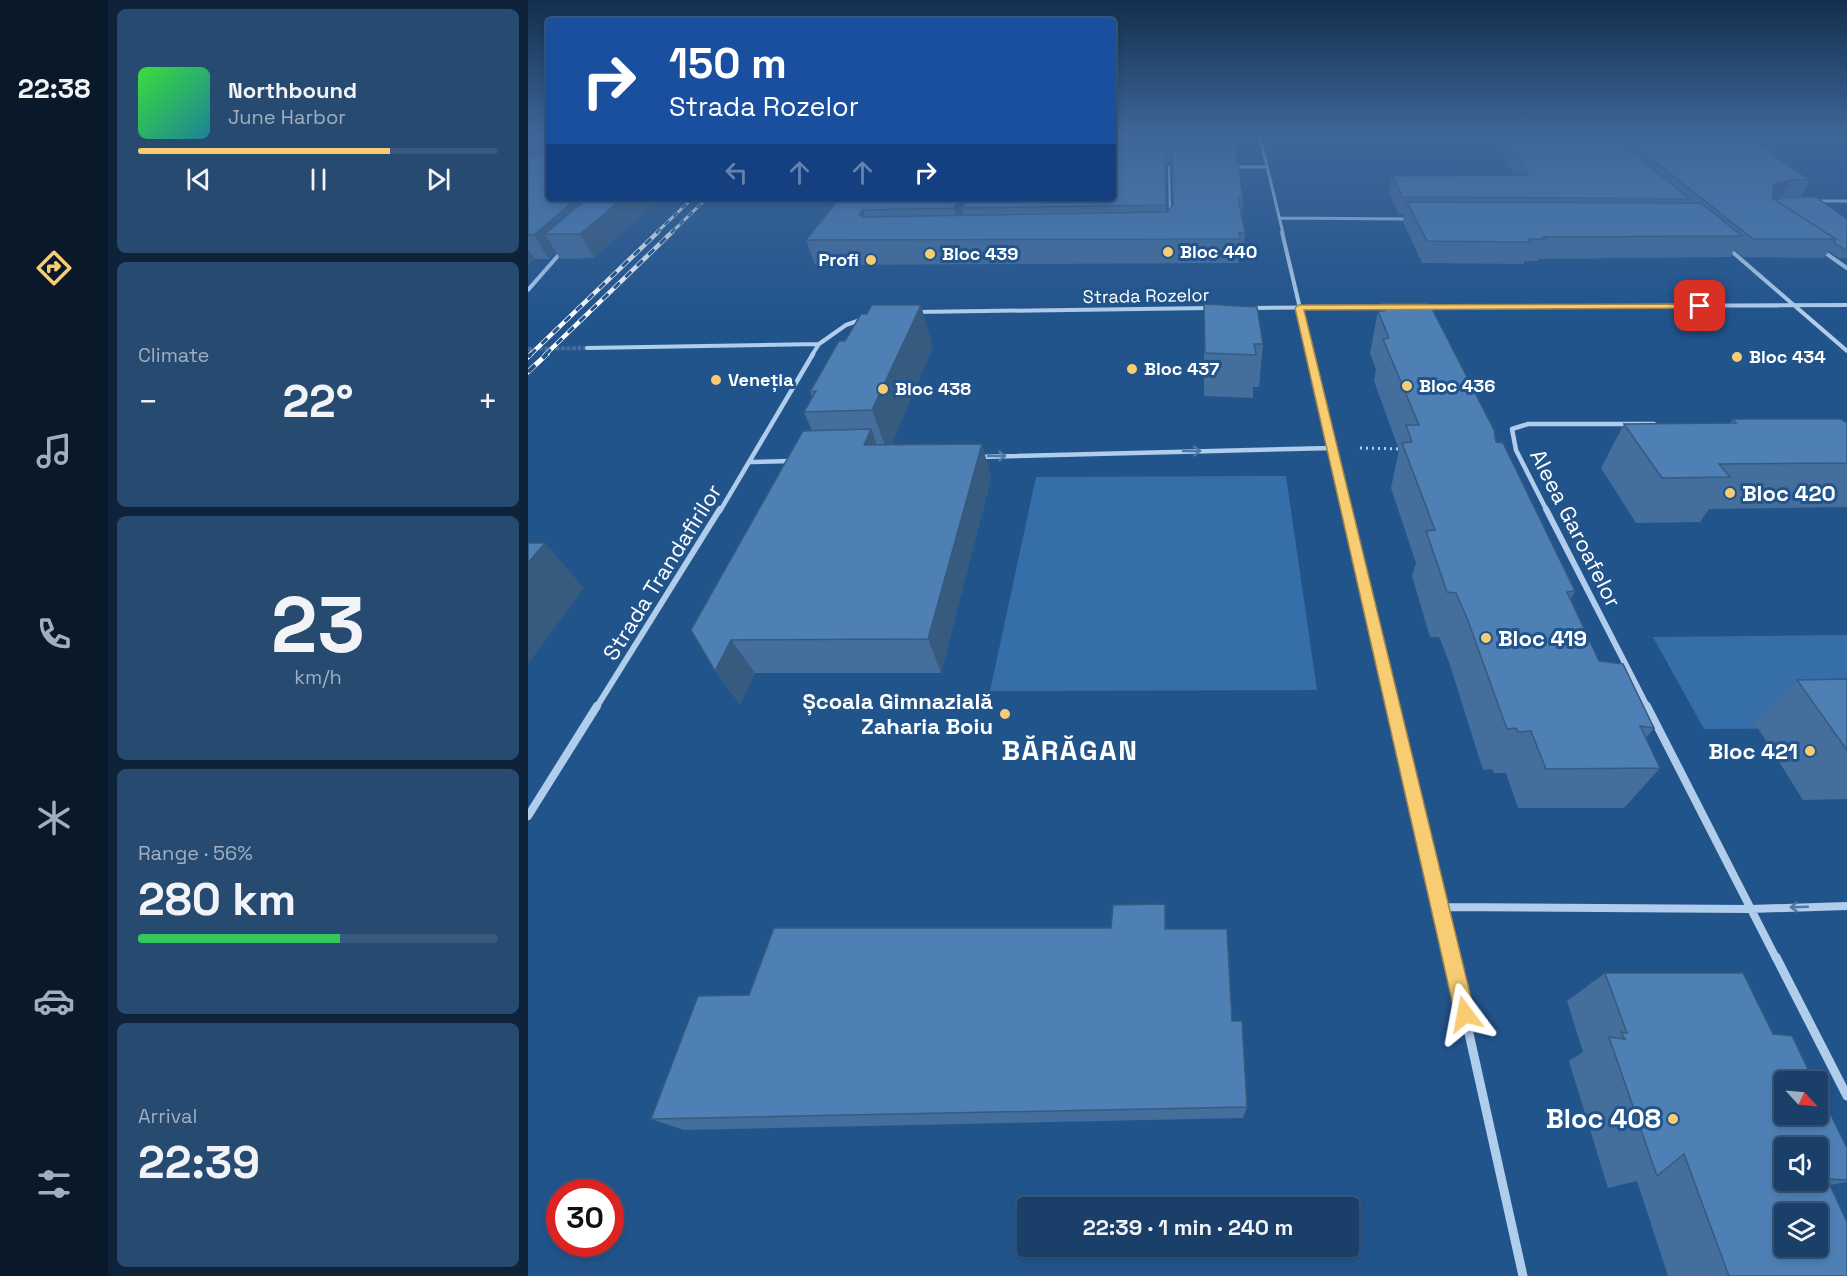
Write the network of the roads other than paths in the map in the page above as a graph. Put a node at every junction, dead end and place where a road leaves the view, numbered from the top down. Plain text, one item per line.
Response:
1 (1170, 197) edge
2 (1274, 197) edge
3 (1805, 201) edge
4 (1847, 201) edge
5 (1279, 218) junction
6 (1170, 219) edge
7 (1422, 219) edge
8 (1722, 243) edge
9 (568, 245) edge
10 (1814, 245) edge
11 (1847, 268) edge
12 (528, 290) edge
13 (1847, 305) edge
14 (1794, 306) junction
15 (1393, 307) edge
16 (1417, 307) edge
17 (1215, 308) edge
18 (1239, 308) edge
19 (1299, 308) junction
20 (904, 312) edge
21 (866, 318) edge
22 (819, 344) junction
23 (588, 348) tunnel mouth
24 (1847, 351) edge
25 (1658, 424) edge
26 (1332, 448) junction
27 (976, 457) edge
28 (798, 461) edge
29 (750, 462) junction
30 (528, 816) edge
31 (1847, 906) edge
32 (1441, 907) junction
33 (1751, 909) junction
34 (1847, 1096) edge
35 (1523, 1276) edge

1 - 6 lane
2 - 5 street
3 - 4 street
5 - 7 street
5 - 19 street
8 - 14 street
9 - 12 street
10 - 11 street
13 - 14 street
14 - 16 street
14 - 24 street
15 - 19 street, Strada Rozelor
17 - 20 street, Strada Rozelor
18 - 19 street, Strada Rozelor
19 - 26 street
21 - 22 street
22 - 23 street
22 - 29 street, Strada Trandafirilor
25 - 33 street, Aleea Garoafelor
27 -> 26 street
26 - 32 street
28 - 29 street
29 - 30 street, Strada Trandafirilor
31 -> 33 street
32 - 33 street
32 - 35 street
33 - 34 street, Aleea Garoafelor

